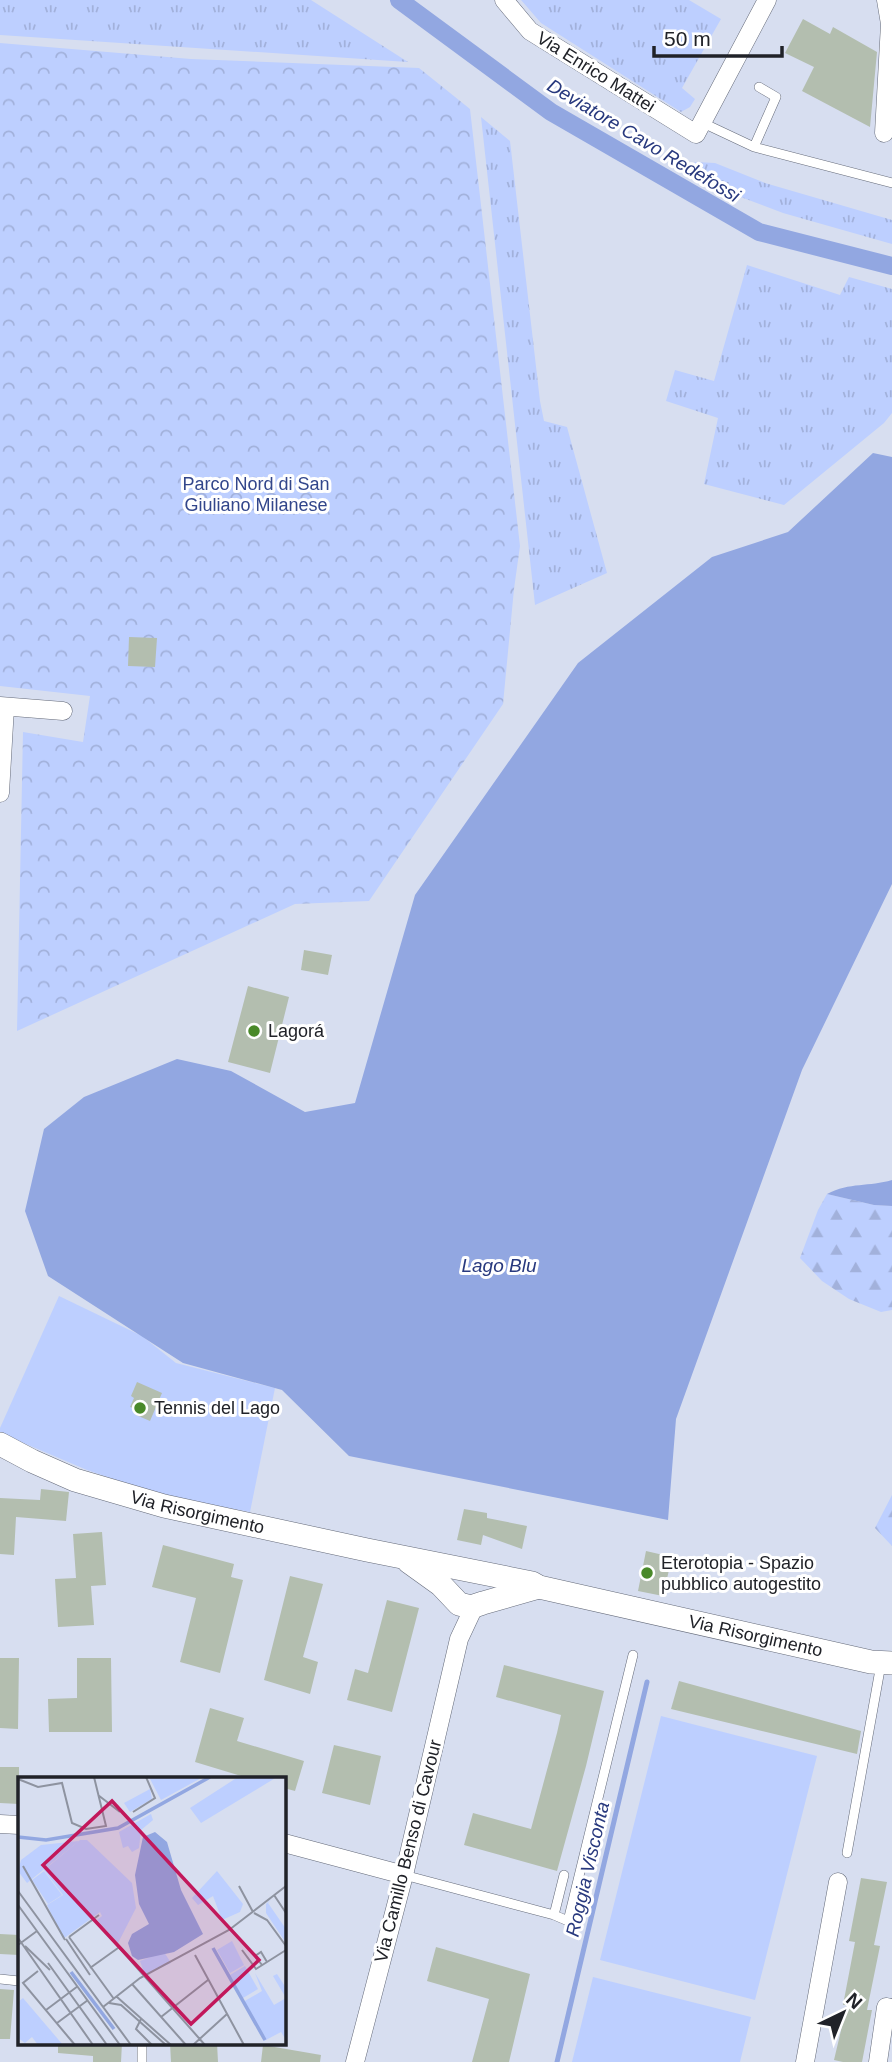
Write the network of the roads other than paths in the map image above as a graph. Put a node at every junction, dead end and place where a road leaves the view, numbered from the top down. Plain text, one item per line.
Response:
1 (504, 0) edge
2 (767, 0) edge
3 (886, 0) edge
4 (760, 87) dead end
5 (699, 129) junction
6 (884, 133) dead end
7 (754, 147) junction
8 (892, 183) edge
9 (2, 706) edge
10 (63, 711) dead end
11 (0, 793) edge
12 (0, 1444) edge
13 (404, 1558) junction
14 (473, 1571) junction
15 (539, 1587) junction
16 (467, 1602) junction
17 (633, 1655) dead end
18 (887, 1663) edge
19 (0, 1824) edge
20 (18, 1825) edge
21 (285, 1843) edge
22 (847, 1853) dead end
23 (404, 1875) junction
24 (564, 1875) dead end
25 (838, 1882) dead end
26 (554, 1915) junction
27 (0, 1979) edge
28 (18, 1981) edge
29 (892, 2008) edge
30 (142, 2044) edge
31 (142, 2062) edge
32 (355, 2062) edge
33 (805, 2062) edge
34 (878, 2062) edge

1 - 5 street, Via Enrico Mattei
2 - 5 street
3 - 6 street
4 - 7 lane
5 - 7 lane
7 - 8 lane
9 - 10 street
9 - 11 street
12 - 13 street, Via Risorgimento
13 - 14 street, Via Risorgimento
13 - 16 street, Via Risorgimento
14 - 15 street, Via Risorgimento
14 - 16 street
14 - 16 street
15 - 16 street, Via Risorgimento
15 - 18 street, Via Risorgimento
16 - 23 street, Via Camillo Benso di Cavour
17 - 26 lane
18 - 22 lane
19 - 20 street
21 - 23 street
23 - 26 lane
23 - 32 street, Via Camillo Benso di Cavour
24 - 26 lane
25 - 33 street
27 - 28 lane
29 - 34 street
30 - 31 lane

